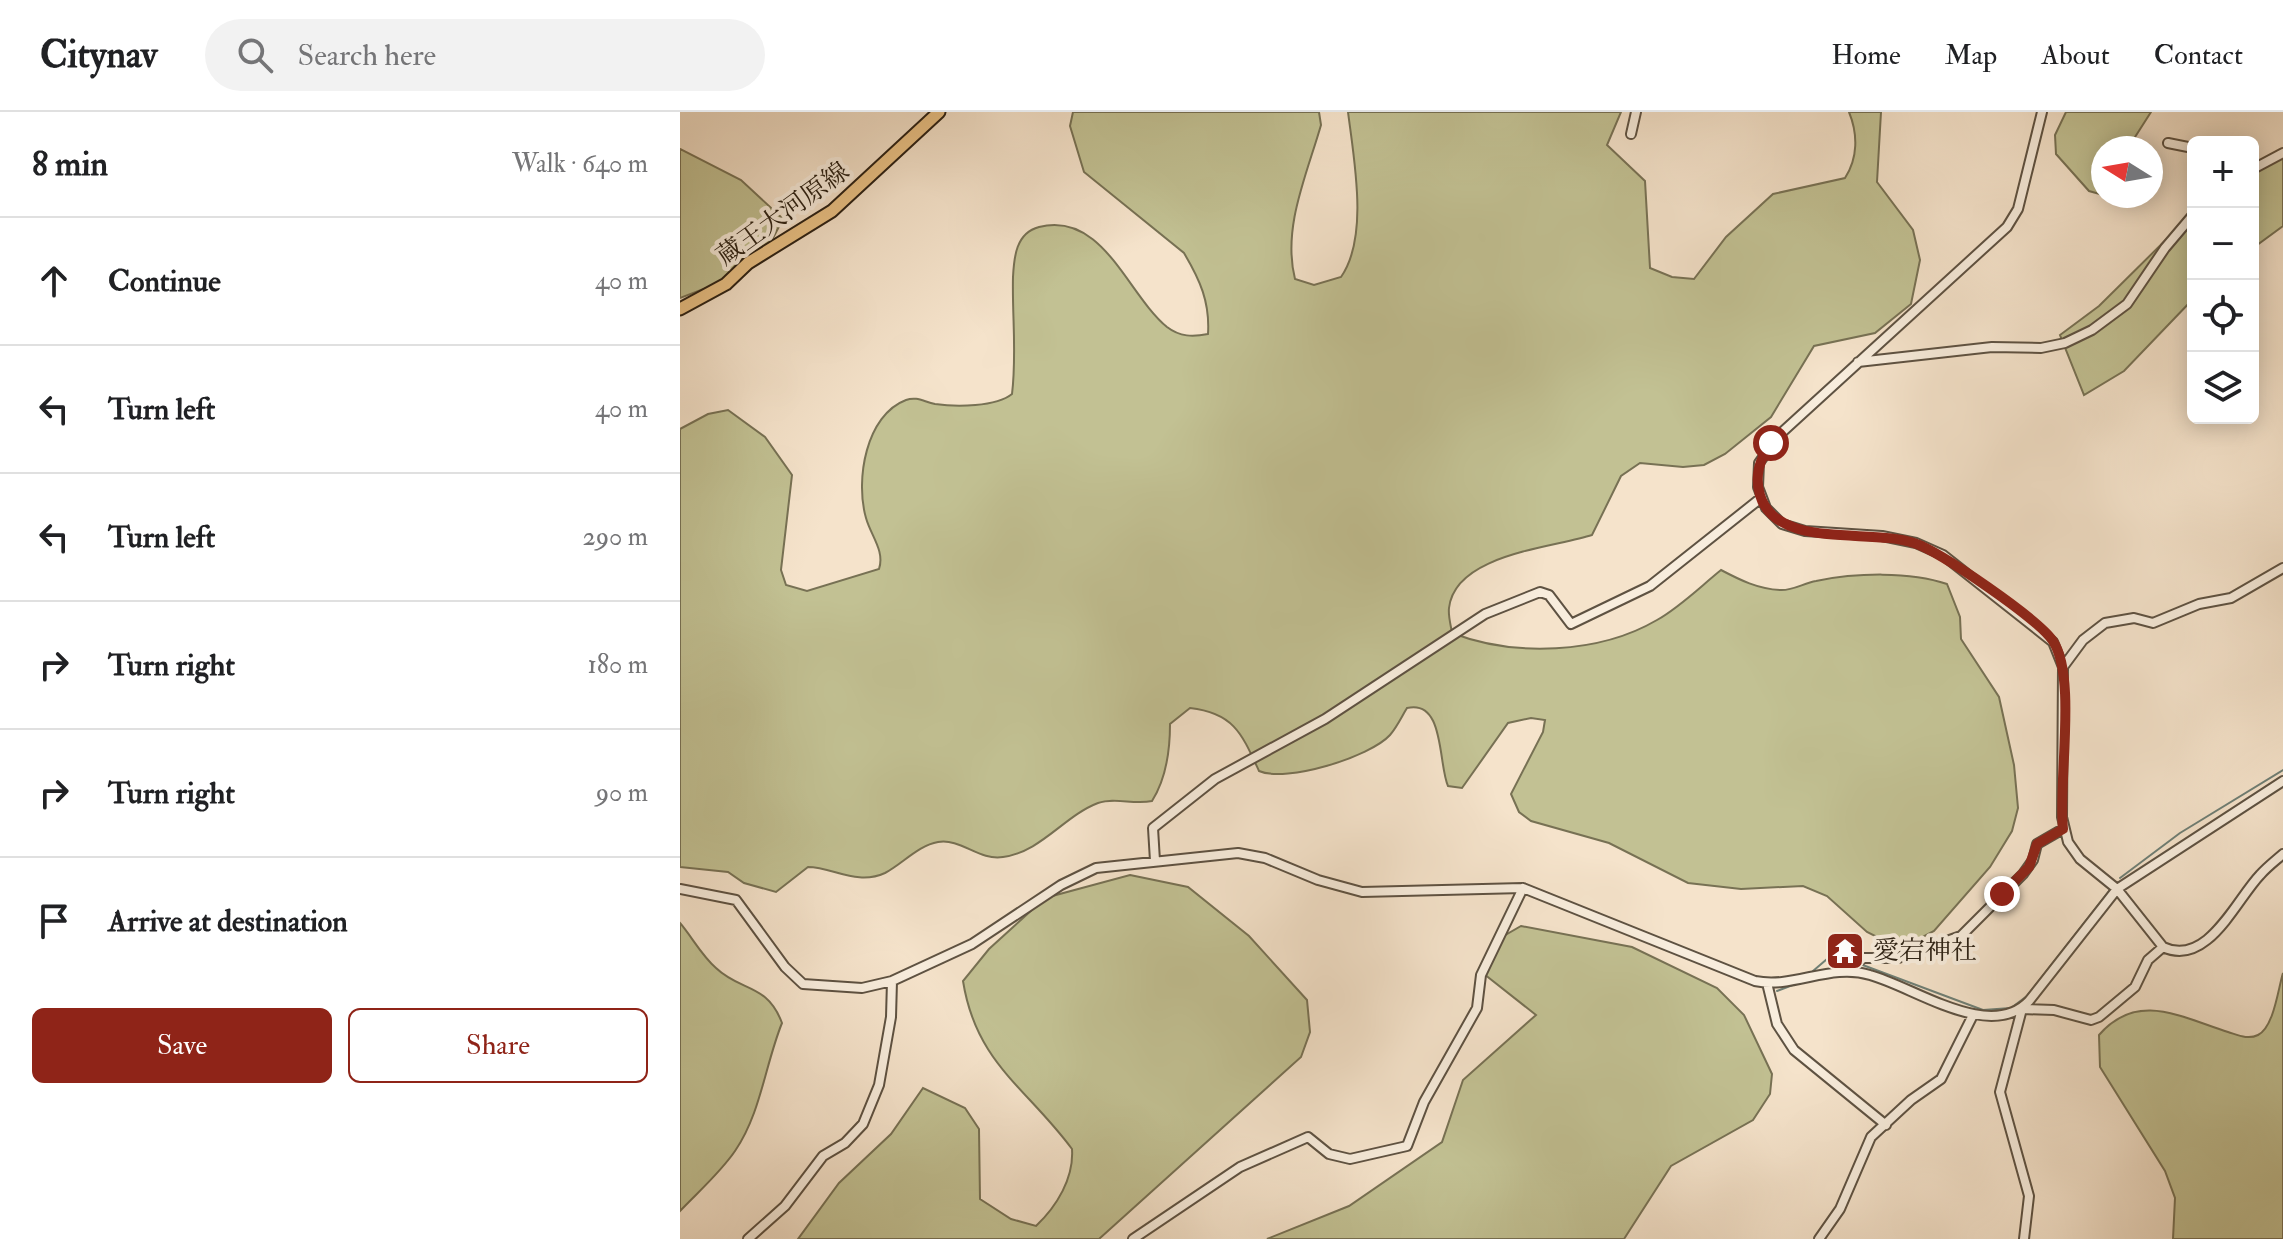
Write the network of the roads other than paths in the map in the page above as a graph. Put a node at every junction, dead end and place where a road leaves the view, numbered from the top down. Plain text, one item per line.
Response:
1 (939, 112) edge
2 (1636, 112) edge
3 (2042, 112) edge
4 (1631, 134) dead end
5 (2168, 143) dead end
6 (2187, 147) edge
7 (2283, 153) edge
8 (2259, 166) edge
9 (2187, 222) edge
10 (680, 309) edge
11 (1857, 362) junction
12 (1761, 498) junction
13 (2283, 568) edge
14 (2063, 667) junction
15 (2283, 781) edge
16 (2063, 829) junction
17 (2283, 854) edge
18 (1155, 861) junction
19 (1523, 888) junction
20 (680, 889) edge
21 (2117, 889) junction
22 (2163, 947) junction
23 (1844, 970) junction
24 (892, 981) junction
25 (1767, 983) junction
26 (2022, 1009) junction
27 (1973, 1015) junction
28 (1886, 1125) junction
29 (748, 1239) edge
30 (1133, 1239) edge
31 (1819, 1239) edge
32 (2024, 1239) edge

1 - 10 main road, 蔵王大河原線
2 - 4 street
3 - 11 street
5 - 6 street
7 - 8 street
9 - 11 street
11 - 12 street
12 - 14 street
12 - 18 street
13 - 14 street
14 - 16 street
15 - 21 street
16 - 21 street
16 - 23 street
17 - 22 street
18 - 19 street
18 - 24 street
19 - 25 street
19 - 30 street
20 - 24 street
21 - 22 street
21 - 26 street
22 - 26 street
23 - 25 street
23 - 27 street
24 - 29 street
25 - 28 street
26 - 27 street
26 - 32 street
27 - 28 street
28 - 31 street

